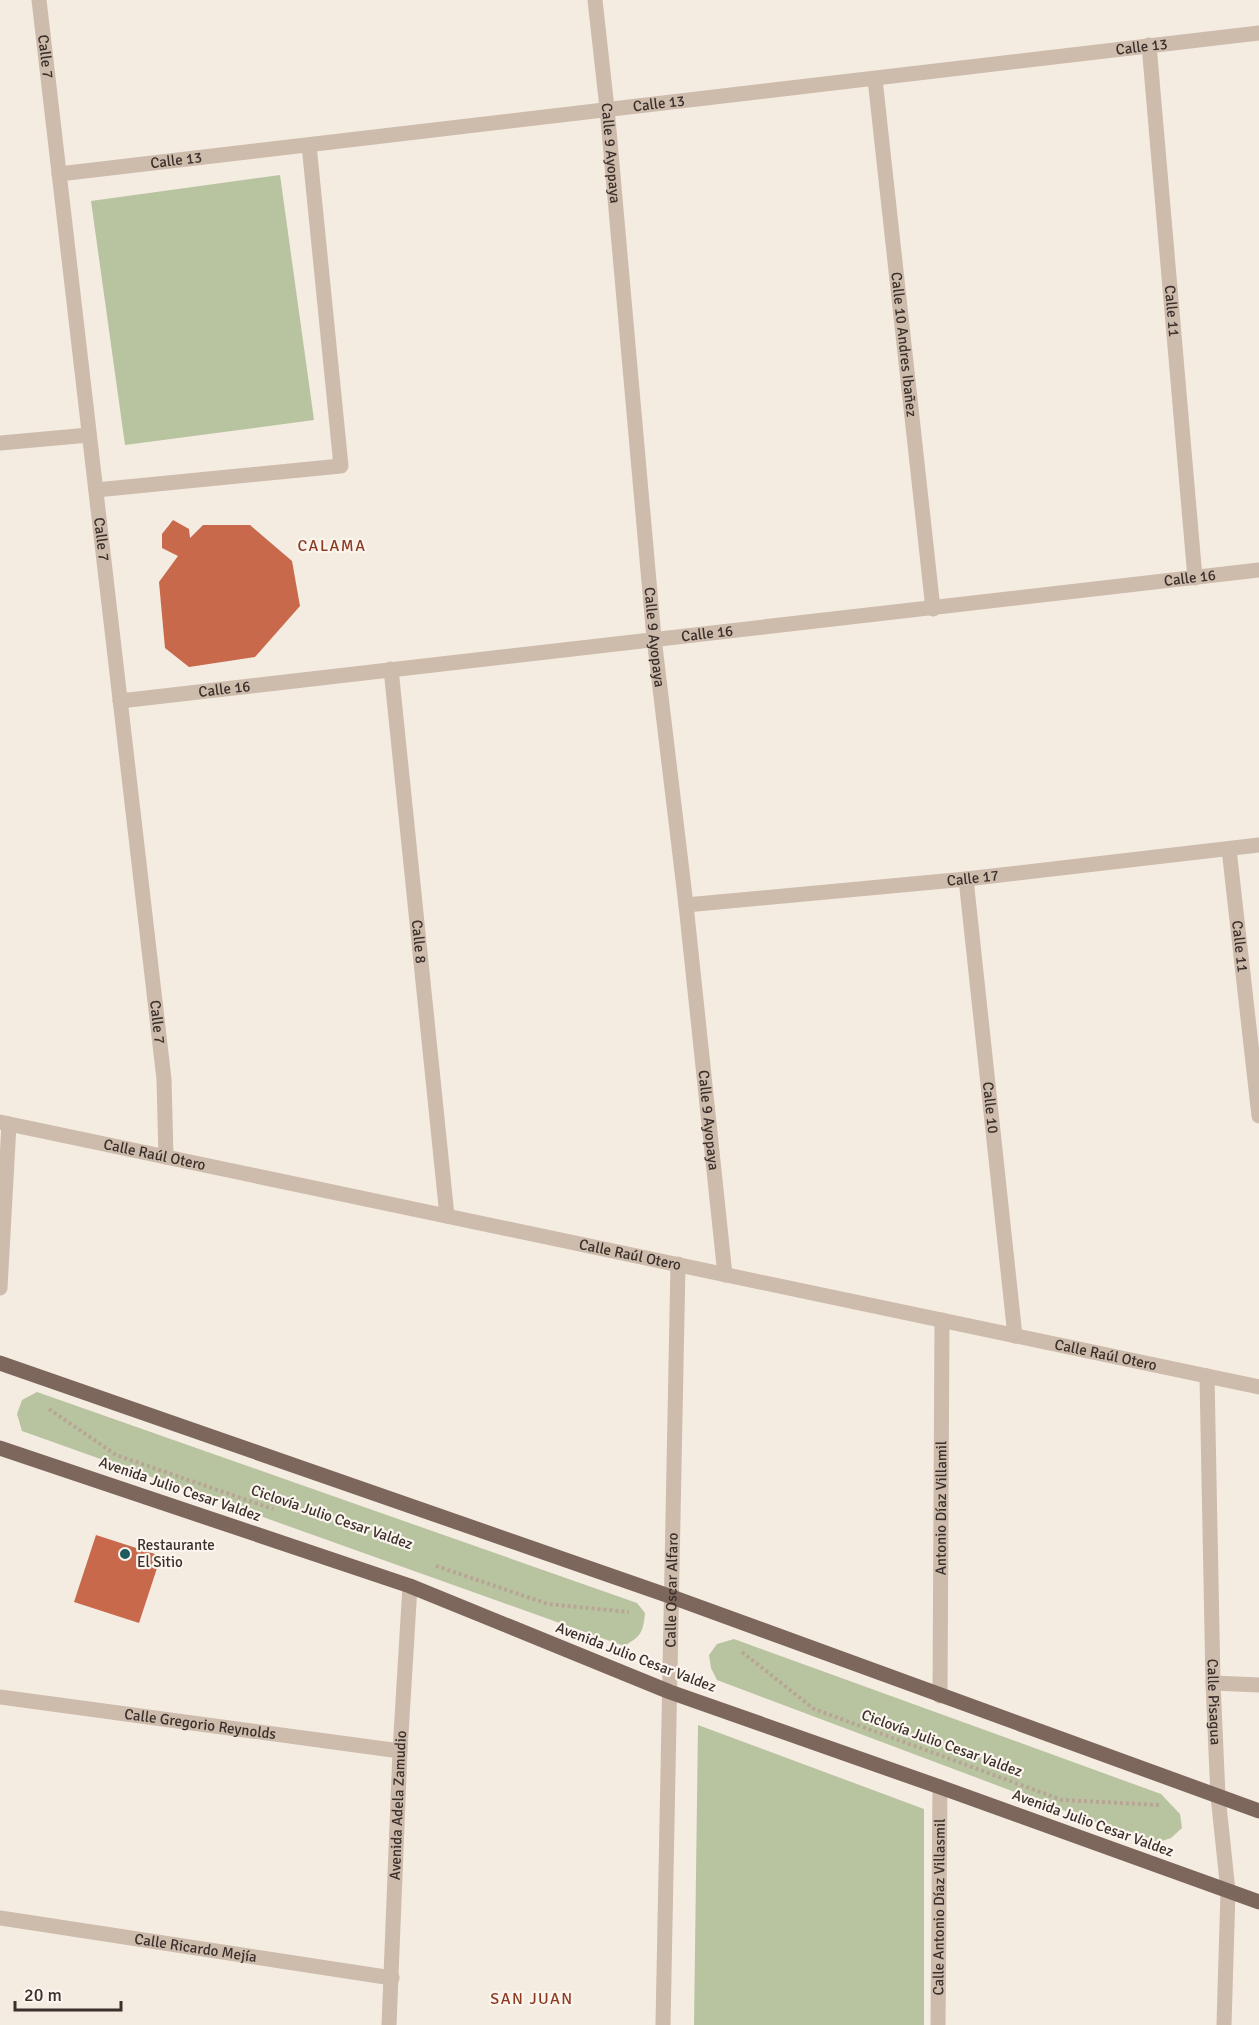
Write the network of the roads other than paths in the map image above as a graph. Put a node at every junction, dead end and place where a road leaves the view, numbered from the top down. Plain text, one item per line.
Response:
1 (39, 0) edge
2 (595, 0) edge
3 (1259, 33) edge
4 (1149, 45) junction
5 (875, 79) junction
6 (608, 108) junction
7 (309, 145) junction
8 (59, 174) junction
9 (89, 435) junction
10 (0, 443) edge
11 (96, 490) junction
12 (1259, 570) edge
13 (1195, 578) junction
14 (933, 609) junction
15 (654, 638) junction
16 (391, 669) junction
17 (120, 701) junction
18 (1259, 845) edge
19 (1229, 849) junction
20 (966, 879) junction
21 (686, 905) junction
22 (1259, 1116) edge
23 (5, 1123) edge
24 (166, 1157) junction
25 (447, 1216) junction
26 (678, 1264) junction
27 (725, 1275) junction
28 (0, 1288) edge
29 (942, 1320) junction
30 (1015, 1336) junction
31 (0, 1363) edge
32 (1207, 1376) junction
33 (1259, 1387) edge
34 (0, 1448) edge
35 (410, 1586) junction
36 (672, 1597) junction
37 (1213, 1683) junction
38 (1259, 1686) edge
39 (670, 1692) junction
40 (940, 1696) junction
41 (0, 1697) edge
42 (400, 1751) junction
43 (940, 1787) junction
44 (1218, 1796) junction
45 (1259, 1811) edge
46 (1228, 1891) junction
47 (1259, 1902) edge
48 (0, 1918) edge
49 (392, 1978) junction
50 (389, 2025) edge
51 (663, 2025) edge
52 (938, 2025) edge
53 (1224, 2025) edge

1 - 8 street, Calle 7
2 - 6 street, Calle 9 Ayopaya
3 - 4 street, Calle 13
4 - 5 street, Calle 13
4 - 13 street, Calle 11
5 - 6 street, Calle 13
5 - 14 street, Calle 10 Andres Ibañez
6 - 7 street, Calle 13
6 - 15 street, Calle 9 Ayopaya
7 - 8 street, Calle 13
7 - 11 street
8 - 9 street, Calle 7
9 - 10 street
9 - 11 street, Calle 7
11 - 17 street, Calle 7
12 - 13 street, Calle 16
13 - 14 street, Calle 16
14 - 15 street, Calle 16
15 - 16 street, Calle 16
15 - 21 street, Calle 9 Ayopaya
16 - 17 street, Calle 16
16 - 25 street, Calle 8
17 - 24 street, Calle 7
18 - 19 street, Calle 17
19 - 20 street, Calle 17
19 - 22 street, Calle 11
20 - 21 street, Calle 17
20 - 30 street, Calle 10
21 - 27 street, Calle 9 Ayopaya
23 - 24 street, Calle Raúl Otero
23 - 28 street
24 - 25 street, Calle Raúl Otero
25 - 26 street, Calle Raúl Otero
26 - 27 street, Calle Raúl Otero
26 - 36 street, Calle Oscar Alfaro
27 - 29 street, Calle Raúl Otero
29 - 30 street, Calle Raúl Otero
29 - 40 street, Antonio Díaz Villamil
30 - 32 street, Calle Raúl Otero
31 - 36 main road
32 - 33 street, Calle Raúl Otero
32 - 37 street, Calle Pisagua
34 - 35 main road, Avenida Julio Cesar Valdez
35 - 39 main road, Avenida Julio Cesar Valdez
35 - 42 street, Avenida Adela Zamudio
36 - 39 street, Calle Oscar Alfaro
36 - 40 main road
37 - 38 street
37 - 44 street, Calle Pisagua
39 - 43 main road, Avenida Julio Cesar Valdez
39 - 51 street, Calle Oscar Alfaro
40 - 44 main road
41 - 42 street, Calle Gregorio Reynolds
42 - 49 street, Avenida Adela Zamudio
43 - 46 main road, Avenida Julio Cesar Valdez
43 - 52 street, Calle Antonio Díaz Villasmil
44 - 45 main road
44 - 46 street, Calle Pisagua
46 - 47 main road, Avenida Julio Cesar Valdez
46 - 53 street, Calle Pisagua
48 - 49 street, Calle Ricardo Mejía
49 - 50 street, Avenida Adela Zamudio

